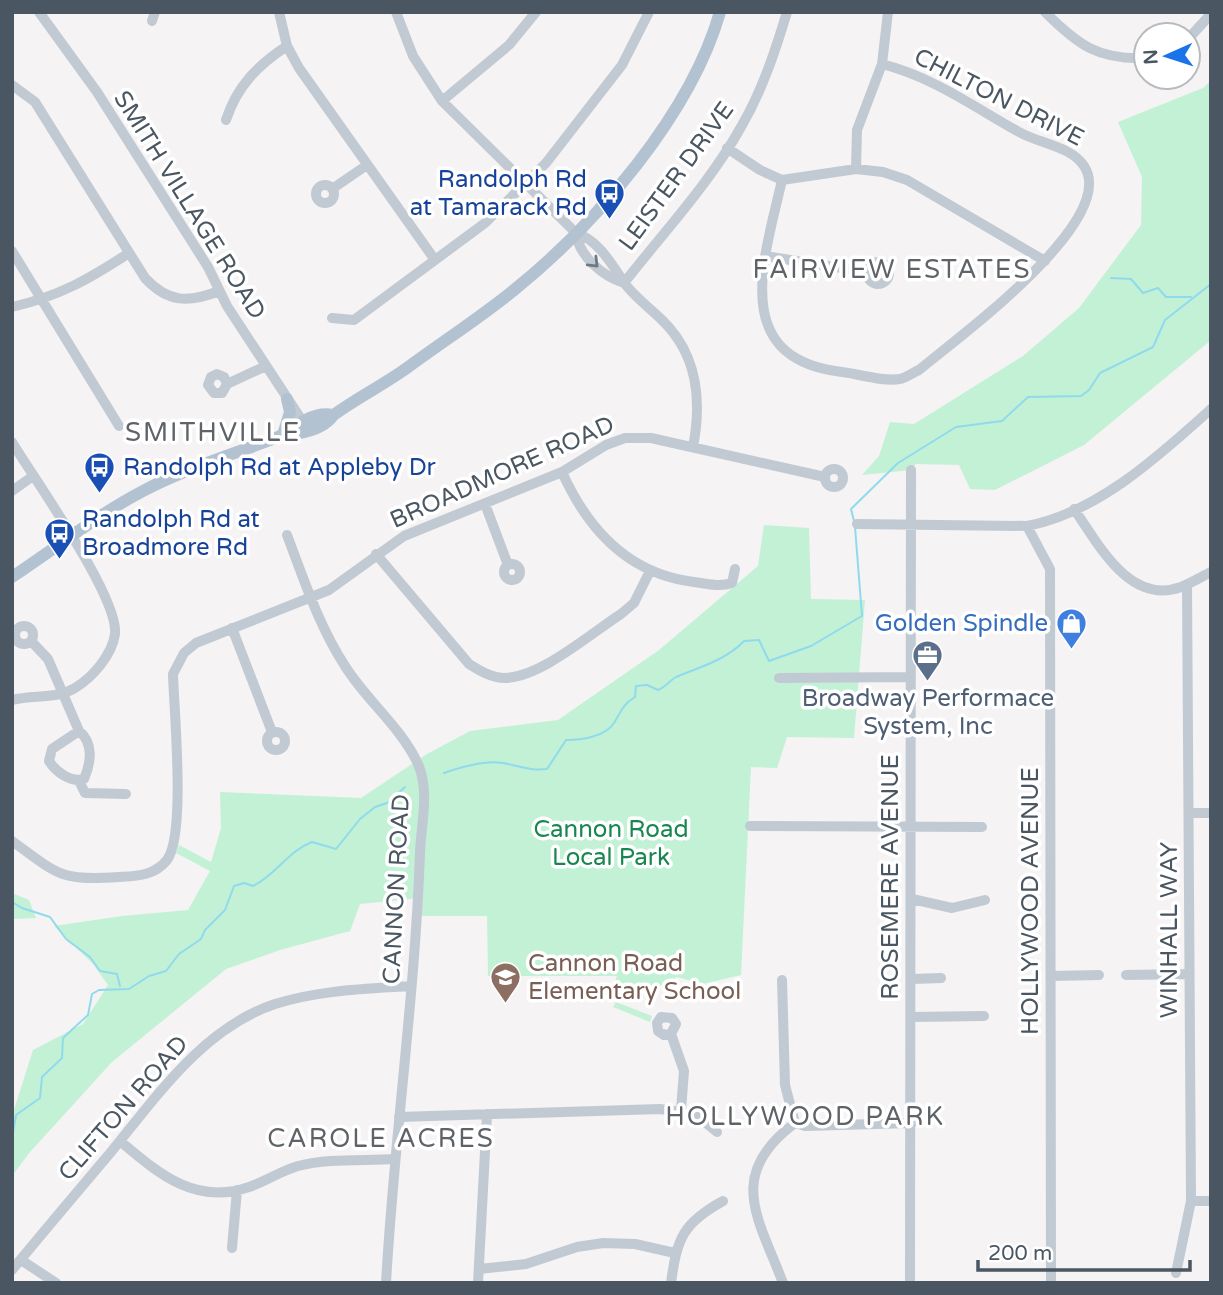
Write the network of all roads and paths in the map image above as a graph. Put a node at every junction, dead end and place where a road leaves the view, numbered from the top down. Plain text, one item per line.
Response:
1 (39, 12) edge
2 (279, 12) edge
3 (396, 12) edge
4 (535, 12) edge
5 (649, 12) edge
6 (720, 12) edge
7 (787, 12) edge
8 (888, 12) edge
9 (1045, 12) edge
10 (287, 46) junction
11 (1132, 59) edge
12 (882, 64) junction
13 (12, 85) edge
14 (442, 101) junction
15 (226, 120) dead end
16 (727, 148) junction
17 (367, 165) junction
18 (856, 169) junction
19 (782, 180) junction
20 (525, 184) junction
21 (332, 189) dead end
22 (576, 233) junction
23 (12, 251) edge
24 (129, 253) junction
25 (765, 256) junction
26 (435, 260) junction
27 (1045, 261) junction
28 (867, 272) dead end
29 (624, 283) junction
30 (219, 290) junction
31 (43, 300) junction
32 (12, 307) edge
33 (332, 318) dead end
34 (266, 366) junction
35 (228, 384) dead end
36 (287, 398) junction
37 (1211, 409) edge
38 (333, 415) junction
39 (303, 422) junction
40 (119, 426) dead end
41 (283, 435) junction
42 (12, 442) edge
43 (693, 447) junction
44 (911, 470) dead end
45 (562, 472) junction
46 (33, 476) junction
47 (825, 477) dead end
48 (12, 491) edge
49 (485, 504) junction
50 (1074, 509) junction
51 (857, 524) dead end
52 (912, 526) junction
53 (1027, 526) junction
54 (287, 535) dead end
55 (72, 538) junction
56 (376, 554) junction
57 (508, 565) dead end
58 (735, 569) dead end
59 (650, 571) junction
60 (1211, 572) edge
61 (12, 577) edge
62 (1186, 584) junction
63 (311, 597) junction
64 (232, 628) junction
65 (31, 642) dead end
66 (911, 677) junction
67 (779, 678) dead end
68 (64, 693) junction
69 (12, 700) edge
70 (79, 731) junction
71 (272, 733) dead end
72 (79, 781) junction
73 (126, 794) dead end
74 (1189, 813) junction
75 (1211, 813) edge
76 (750, 826) dead end
77 (982, 827) dead end
78 (910, 828) junction
79 (12, 841) edge
80 (912, 899) junction
81 (985, 900) dead end
82 (1189, 974) junction
83 (1100, 975) dead end
84 (1126, 975) dead end
85 (1051, 976) junction
86 (941, 978) dead end
87 (782, 979) dead end
88 (912, 979) junction
89 (411, 986) junction
90 (984, 1016) dead end
91 (912, 1017) junction
92 (671, 1034) dead end
93 (681, 1110) junction
94 (487, 1114) junction
95 (399, 1117) junction
96 (795, 1123) junction
97 (912, 1124) junction
98 (717, 1132) dead end
99 (120, 1141) junction
100 (395, 1159) junction
101 (237, 1190) junction
102 (1191, 1200) junction
103 (1211, 1200) edge
104 (723, 1201) dead end
105 (232, 1248) dead end
106 (675, 1253) junction
107 (21, 1260) junction
108 (479, 1269) junction
109 (12, 1270) edge
110 (1176, 1273) dead end
111 (56, 1283) edge
112 (386, 1283) edge
113 (478, 1283) edge
114 (671, 1283) edge
115 (783, 1283) edge
116 (910, 1283) edge
117 (1051, 1283) edge

1 - 30 street, SMITH VILLAGE ROAD
2 - 10 street
3 - 14 street
4 - 14 street
5 - 20 street
6 - 22 main road
7 - 16 street, LEISTER DRIVE
8 - 12 street
9 - 11 street
10 - 15 street
10 - 17 street
12 - 18 street
12 - 27 street, CHILTON DRIVE
13 - 24 street
14 - 20 street
16 - 19 street
16 - 29 street, LEISTER DRIVE
17 - 21 street
17 - 26 street
18 - 19 street
18 - 27 street
19 - 25 street, CHILTON DRIVE
20 - 22 street
20 - 26 street
22 - 29 street
22 - 38 main road
23 - 31 street
24 - 30 street
24 - 31 street
25 - 27 street, CHILTON DRIVE
25 - 28 street
26 - 33 street
29 - 43 street
30 - 34 street, SMITH VILLAGE ROAD
31 - 32 street
31 - 40 street
34 - 35 street
34 - 36 street, SMITH VILLAGE ROAD
36 - 39 street, SMITH VILLAGE ROAD
36 - 41 main road
37 - 50 street
38 - 39 main road
38 - 41 main road
39 - 41 main road
41 - 55 main road
42 - 46 street
43 - 45 street, BROADMORE ROAD
43 - 47 street, BROADMORE ROAD
44 - 52 street, ROSEMERE AVENUE
45 - 49 street, BROADMORE ROAD
45 - 59 street
46 - 48 street
46 - 55 street
49 - 56 street, BROADMORE ROAD
49 - 57 street
50 - 53 street
50 - 62 street
51 - 52 street
52 - 53 street
52 - 66 street, ROSEMERE AVENUE
53 - 85 street, HOLLYWOOD AVENUE
54 - 63 street, CANNON ROAD
55 - 61 main road
55 - 68 street
56 - 59 street
56 - 63 street, BROADMORE ROAD
58 - 59 street
60 - 62 street
62 - 74 street, WINHALL WAY
63 - 64 street, BROADMORE ROAD
63 - 89 street, CANNON ROAD
64 - 71 street
64 - 79 street, BROADMORE ROAD
65 - 68 street
66 - 67 street
66 - 78 street, ROSEMERE AVENUE
68 - 69 street
68 - 70 street
70 - 72 street
70 - 72 street
72 - 73 street
74 - 75 street
74 - 82 street, WINHALL WAY
76 - 78 street
77 - 78 street
78 - 80 street, ROSEMERE AVENUE
80 - 81 street
80 - 88 street, ROSEMERE AVENUE
82 - 84 street
82 - 102 street, WINHALL WAY
83 - 85 street
85 - 117 street, HOLLYWOOD AVENUE
86 - 88 street
87 - 96 street
88 - 91 street, ROSEMERE AVENUE
89 - 95 street, CANNON ROAD
89 - 99 street, CLIFTON ROAD
90 - 91 street
91 - 97 street, ROSEMERE AVENUE
92 - 93 street
93 - 94 street
93 - 98 street
94 - 95 street
94 - 108 street
95 - 100 street, CANNON ROAD
96 - 97 street
96 - 115 street
97 - 116 street, ROSEMERE AVENUE
99 - 101 street
99 - 107 street, CLIFTON ROAD
100 - 101 street
100 - 112 street, CANNON ROAD
101 - 105 street
102 - 103 street
102 - 110 street, WINHALL WAY
104 - 106 street
106 - 108 street
106 - 114 street
107 - 109 street, CLIFTON ROAD
107 - 111 street
108 - 113 street

